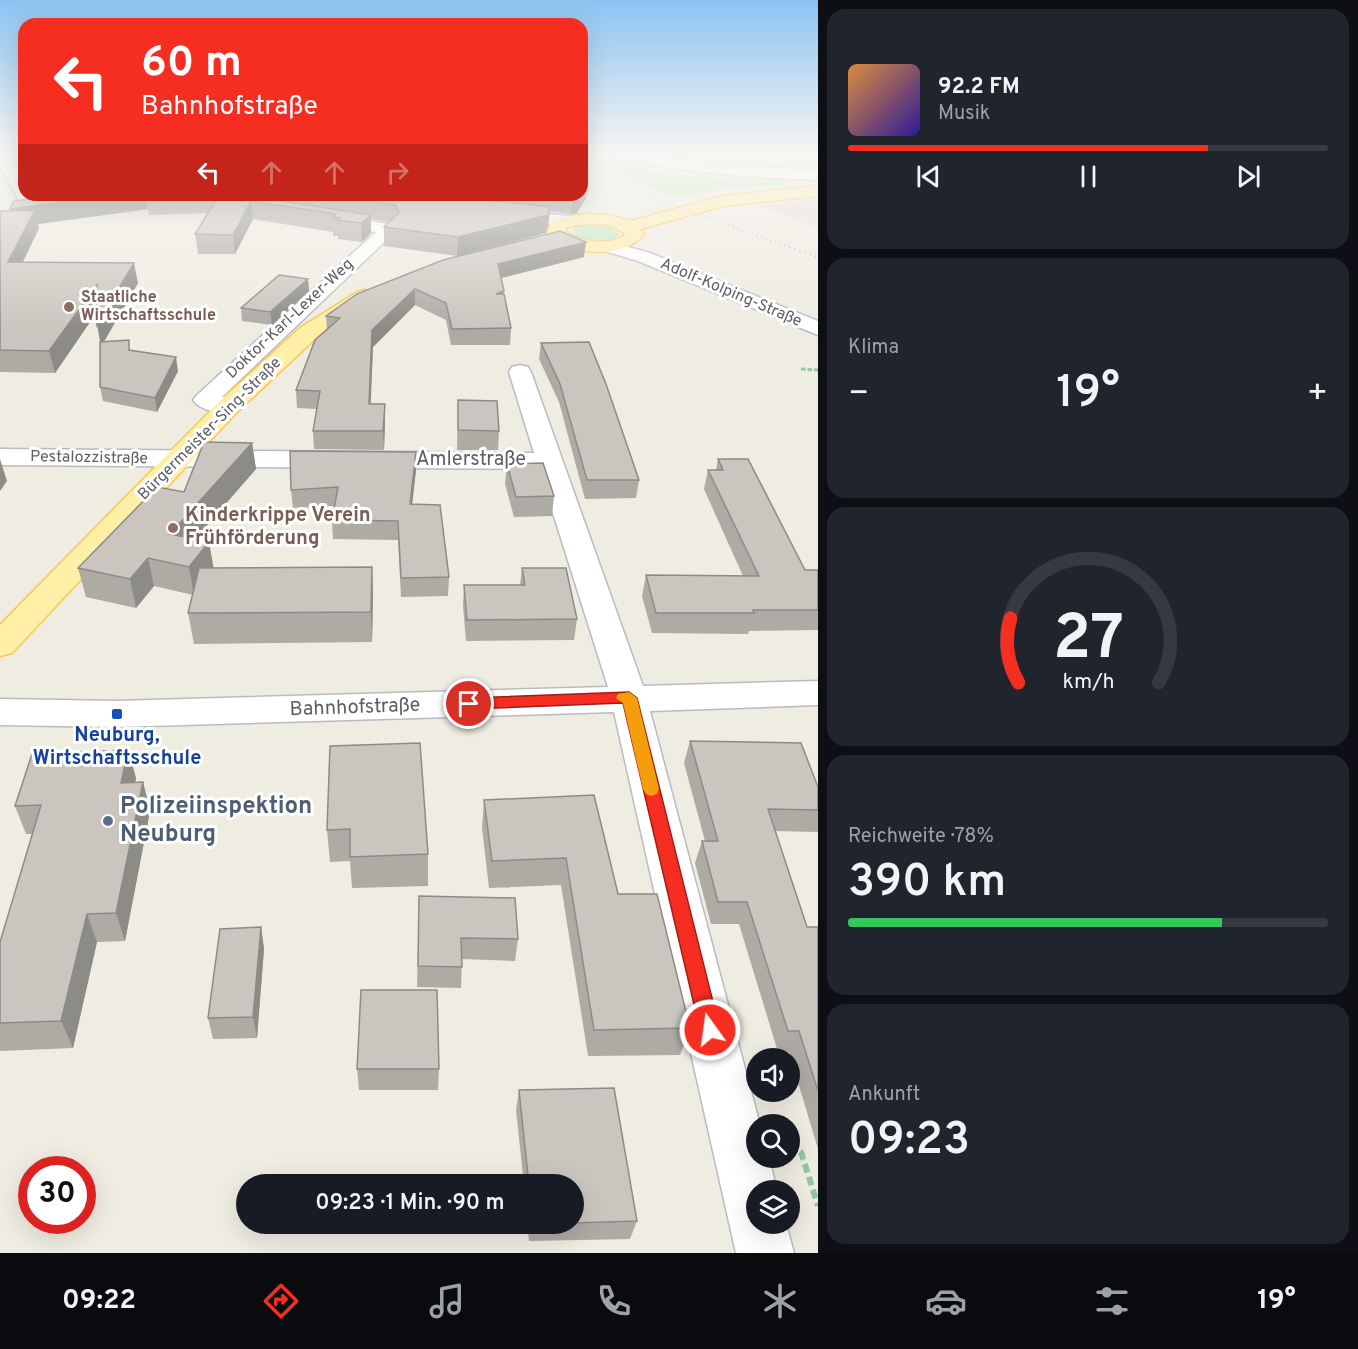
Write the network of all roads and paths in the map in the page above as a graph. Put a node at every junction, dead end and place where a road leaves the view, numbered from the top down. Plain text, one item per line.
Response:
1 (28, 211) edge
2 (689, 211) edge
3 (11, 213) edge
4 (487, 213) edge
5 (310, 217) edge
6 (627, 229) junction
7 (561, 230) junction
8 (537, 243) edge
9 (607, 246) junction
10 (644, 257) junction
11 (385, 285) edge
12 (818, 329) edge
13 (801, 369) dead end
14 (818, 369) edge
15 (520, 372) dead end
16 (228, 407) junction
17 (0, 457) edge
18 (178, 459) junction
19 (548, 461) junction
20 (0, 645) edge
21 (818, 693) edge
22 (629, 698) junction
23 (0, 712) edge
24 (800, 1151) edge
25 (747, 1180) edge
26 (818, 1206) edge
27 (760, 1234) edge
28 (765, 1253) edge

1 - 3 street
2 - 6 main road
4 - 7 street
5 - 16 street, Doktor-Karl-Lexer-Weg
6 - 7 main road
6 - 9 main road
6 - 10 street, Adolf-Kolping-Straße
7 - 8 main road
7 - 9 main road
9 - 10 street, Adolf-Kolping-Straße
10 - 12 street, Adolf-Kolping-Straße
11 - 16 main road, Bürgermeister-Sing-Straße
13 - 14 path
15 - 19 street, Amlerstraße
16 - 18 main road, Bürgermeister-Sing-Straße
17 - 18 street, Pestalozzistraße
18 - 19 street, Amlerstraße
18 - 20 main road, Bürgermeister-Sing-Straße
19 - 22 street, Amlerstraße
21 - 22 street, Bahnhofstraße
22 - 23 street, Bahnhofstraße
22 - 25 street, Amlerstraße
24 - 26 path
27 - 28 street

